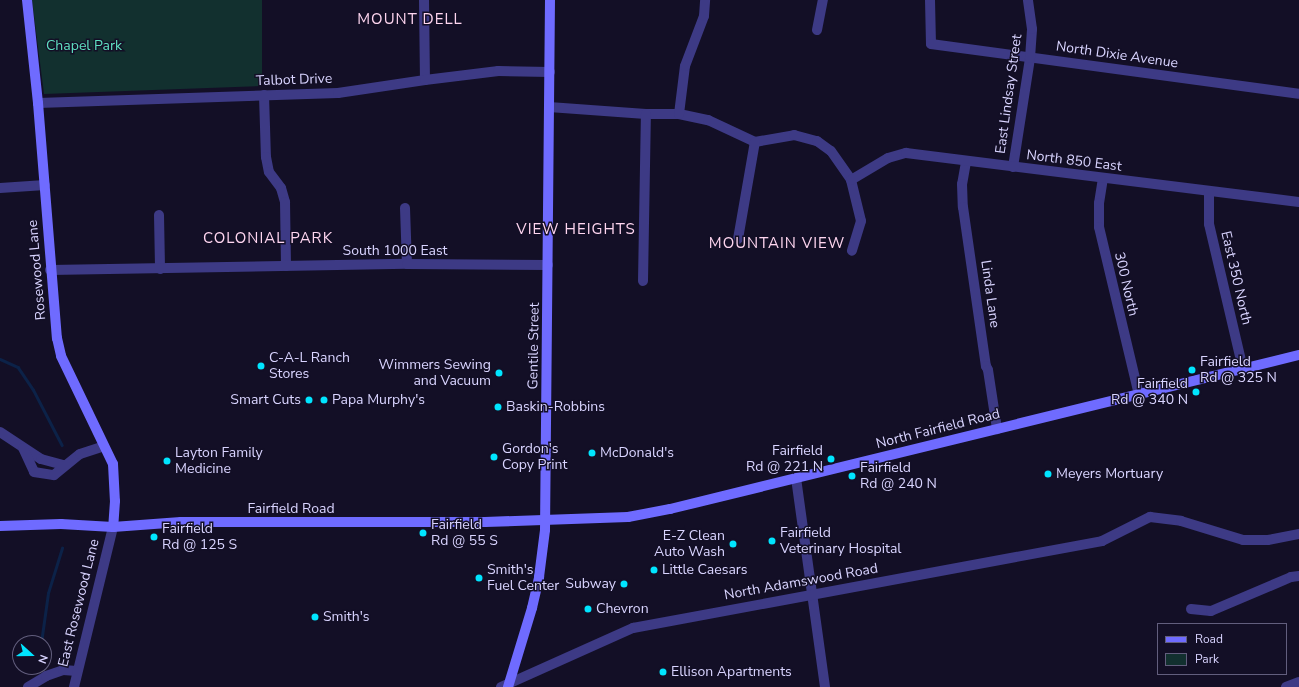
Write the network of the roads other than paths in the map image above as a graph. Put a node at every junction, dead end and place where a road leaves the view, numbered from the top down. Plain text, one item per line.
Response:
1 (27, 0) edge
2 (424, 0) edge
3 (550, 0) edge
4 (705, 0) edge
5 (823, 0) edge
6 (930, 0) edge
7 (1028, 0) edge
8 (817, 30) dead end
9 (1030, 58) junction
10 (550, 72) junction
11 (425, 80) junction
12 (1299, 94) edge
13 (264, 95) junction
14 (38, 103) junction
15 (549, 107) junction
16 (646, 114) junction
17 (679, 114) junction
18 (755, 142) junction
19 (966, 162) junction
20 (1013, 167) junction
21 (1103, 178) junction
22 (852, 180) junction
23 (45, 185) junction
24 (0, 188) edge
25 (1209, 192) junction
26 (1299, 202) edge
27 (405, 208) dead end
28 (159, 215) dead end
29 (738, 239) dead end
30 (852, 251) dead end
31 (407, 264) junction
32 (548, 265) junction
33 (286, 266) junction
34 (160, 269) junction
35 (50, 270) junction
36 (643, 281) dead end
37 (1299, 355) edge
38 (1243, 369) junction
39 (1138, 395) junction
40 (997, 429) junction
41 (0, 432) edge
42 (104, 446) junction
43 (23, 448) junction
44 (64, 465) junction
45 (796, 478) junction
46 (581, 519) joint
47 (546, 520) junction
48 (0, 526) edge
49 (113, 527) junction
50 (1299, 534) edge
51 (1299, 576) edge
52 (812, 594) junction
53 (1191, 609) dead end
54 (77, 670) junction
55 (1299, 682) edge
56 (506, 686) edge
57 (28, 687) edge
58 (74, 687) edge
59 (825, 687) edge
60 (1286, 687) edge

1 - 14 main road, Rosewood Lane
2 - 11 street
3 - 10 main road, Gentile Street
4 - 17 street
5 - 8 street
6 - 9 street, North Dixie Avenue
7 - 9 street, East Lindsay Street
9 - 12 street, North Dixie Avenue
9 - 20 street, East Lindsay Street
10 - 11 street, Talbot Drive
10 - 15 main road, Gentile Street
11 - 13 street, Talbot Drive
13 - 14 street, Talbot Drive
13 - 33 street
14 - 23 main road, Rosewood Lane
15 - 16 street
15 - 32 main road, Gentile Street
16 - 17 street
16 - 36 street
17 - 18 street
18 - 22 street
18 - 29 street
19 - 20 street, North 850 East
19 - 22 street, North 850 East
19 - 40 street, Linda Lane
20 - 21 street, North 850 East
21 - 25 street, North 850 East
21 - 39 street, 300 North
22 - 30 street
23 - 24 street
23 - 35 main road, Rosewood Lane
25 - 26 street, North 850 East
25 - 38 street, East 350 North
27 - 31 street
28 - 34 street
31 - 32 street, South 1000 East
31 - 33 street, South 1000 East
32 - 47 main road, Gentile Street
33 - 34 street, South 1000 East
34 - 35 street, South 1000 East
35 - 42 main road, Rosewood Lane
37 - 38 main road, North Fairfield Road
38 - 39 main road, North Fairfield Road
39 - 40 main road, North Fairfield Road
40 - 45 main road, North Fairfield Road
41 - 43 street
42 - 44 street
42 - 49 main road, Rosewood Lane
43 - 44 street
43 - 44 street
45 - 46 main road, North Fairfield Road
45 - 52 street
46 - 47 main road, Fairfield Road
47 - 49 main road, Fairfield Road
47 - 56 main road, Gentile Street
48 - 49 main road, Fairfield Road
49 - 54 street, East Rosewood Lane
50 - 52 street, North Adamswood Road
51 - 53 street
52 - 56 street, North Adamswood Road
52 - 59 street
54 - 57 street
54 - 58 street, East Rosewood Lane
55 - 60 street

